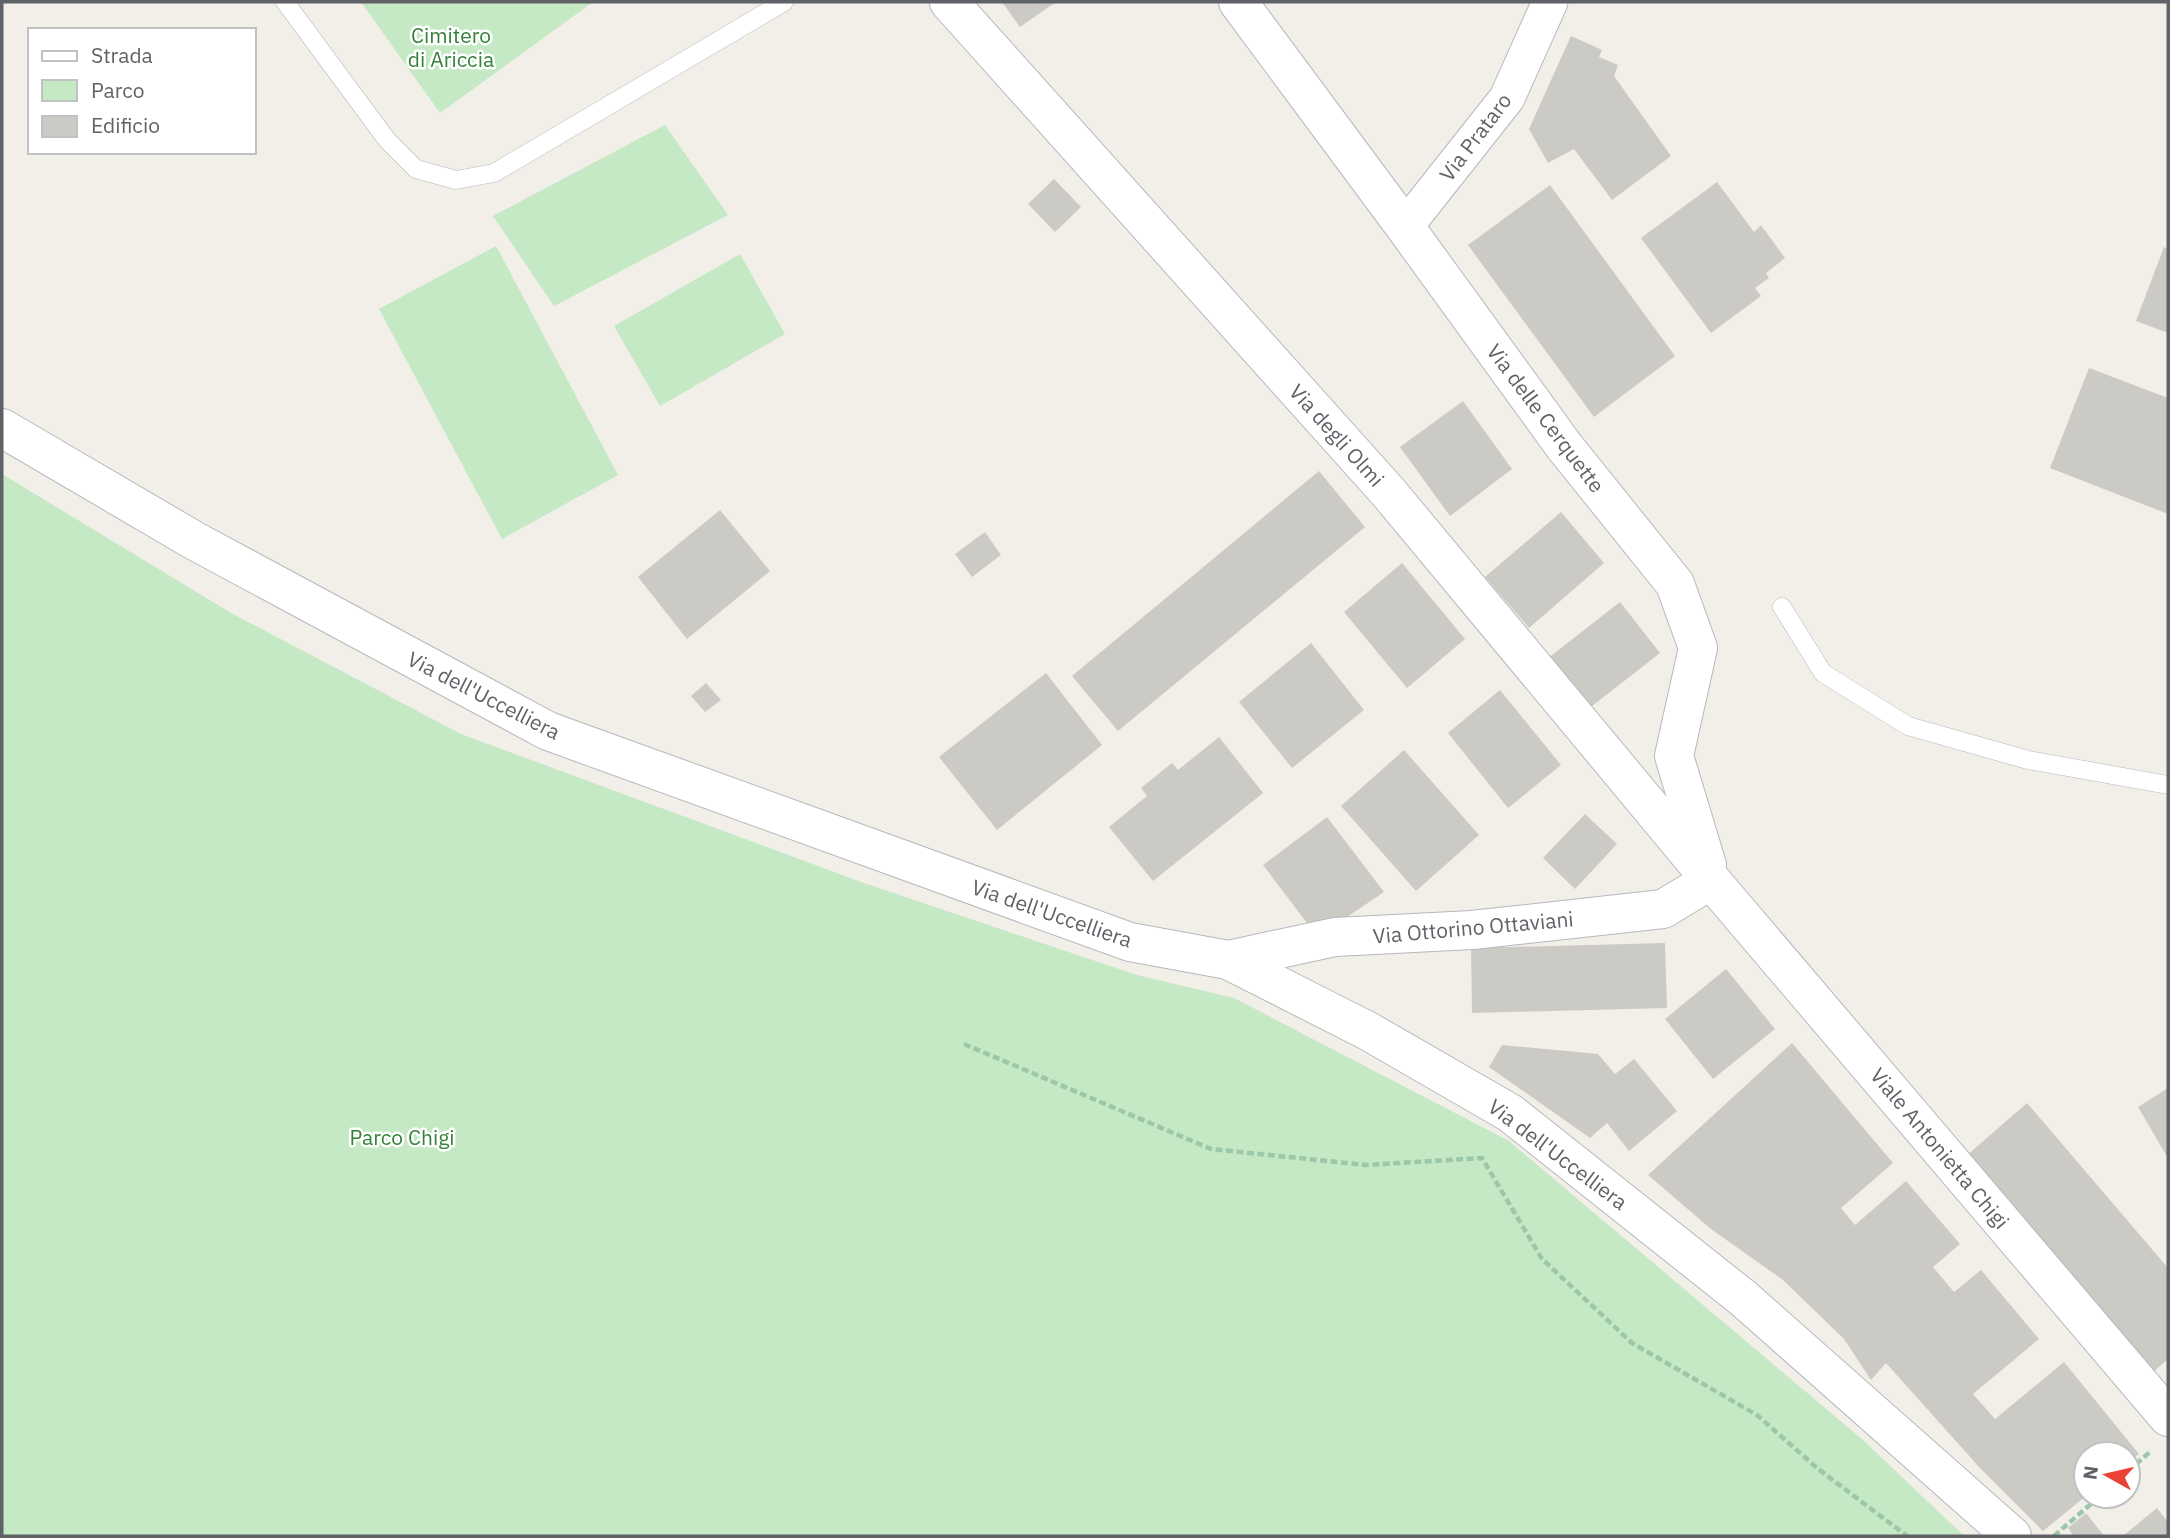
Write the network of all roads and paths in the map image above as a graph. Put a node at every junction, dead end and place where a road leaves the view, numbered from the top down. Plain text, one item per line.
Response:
1 (285, 2) edge
2 (784, 2) edge
3 (949, 2) edge
4 (1238, 2) edge
5 (1550, 2) edge
6 (1405, 226) junction
7 (2, 428) edge
8 (1782, 607) dead end
9 (2168, 785) edge
10 (1711, 880) junction
11 (1228, 960) junction
12 (964, 1044) dead end
13 (2163, 1399) edge
14 (2084, 1510) edge
15 (1907, 1536) edge
16 (2012, 1536) edge
17 (2054, 1536) edge

1 - 2 lane
3 - 10 street, Via degli Olmi
4 - 6 street, Via delle Cerquette
5 - 6 street, Via Prataro
6 - 10 street, Via delle Cerquette
7 - 11 street, Via dell'Uccelliera
8 - 9 lane
10 - 11 street, Via Ottorino Ottaviani
10 - 13 street, Viale Antonietta Chigi
11 - 16 street, Via dell'Uccelliera
12 - 15 path
14 - 17 path

